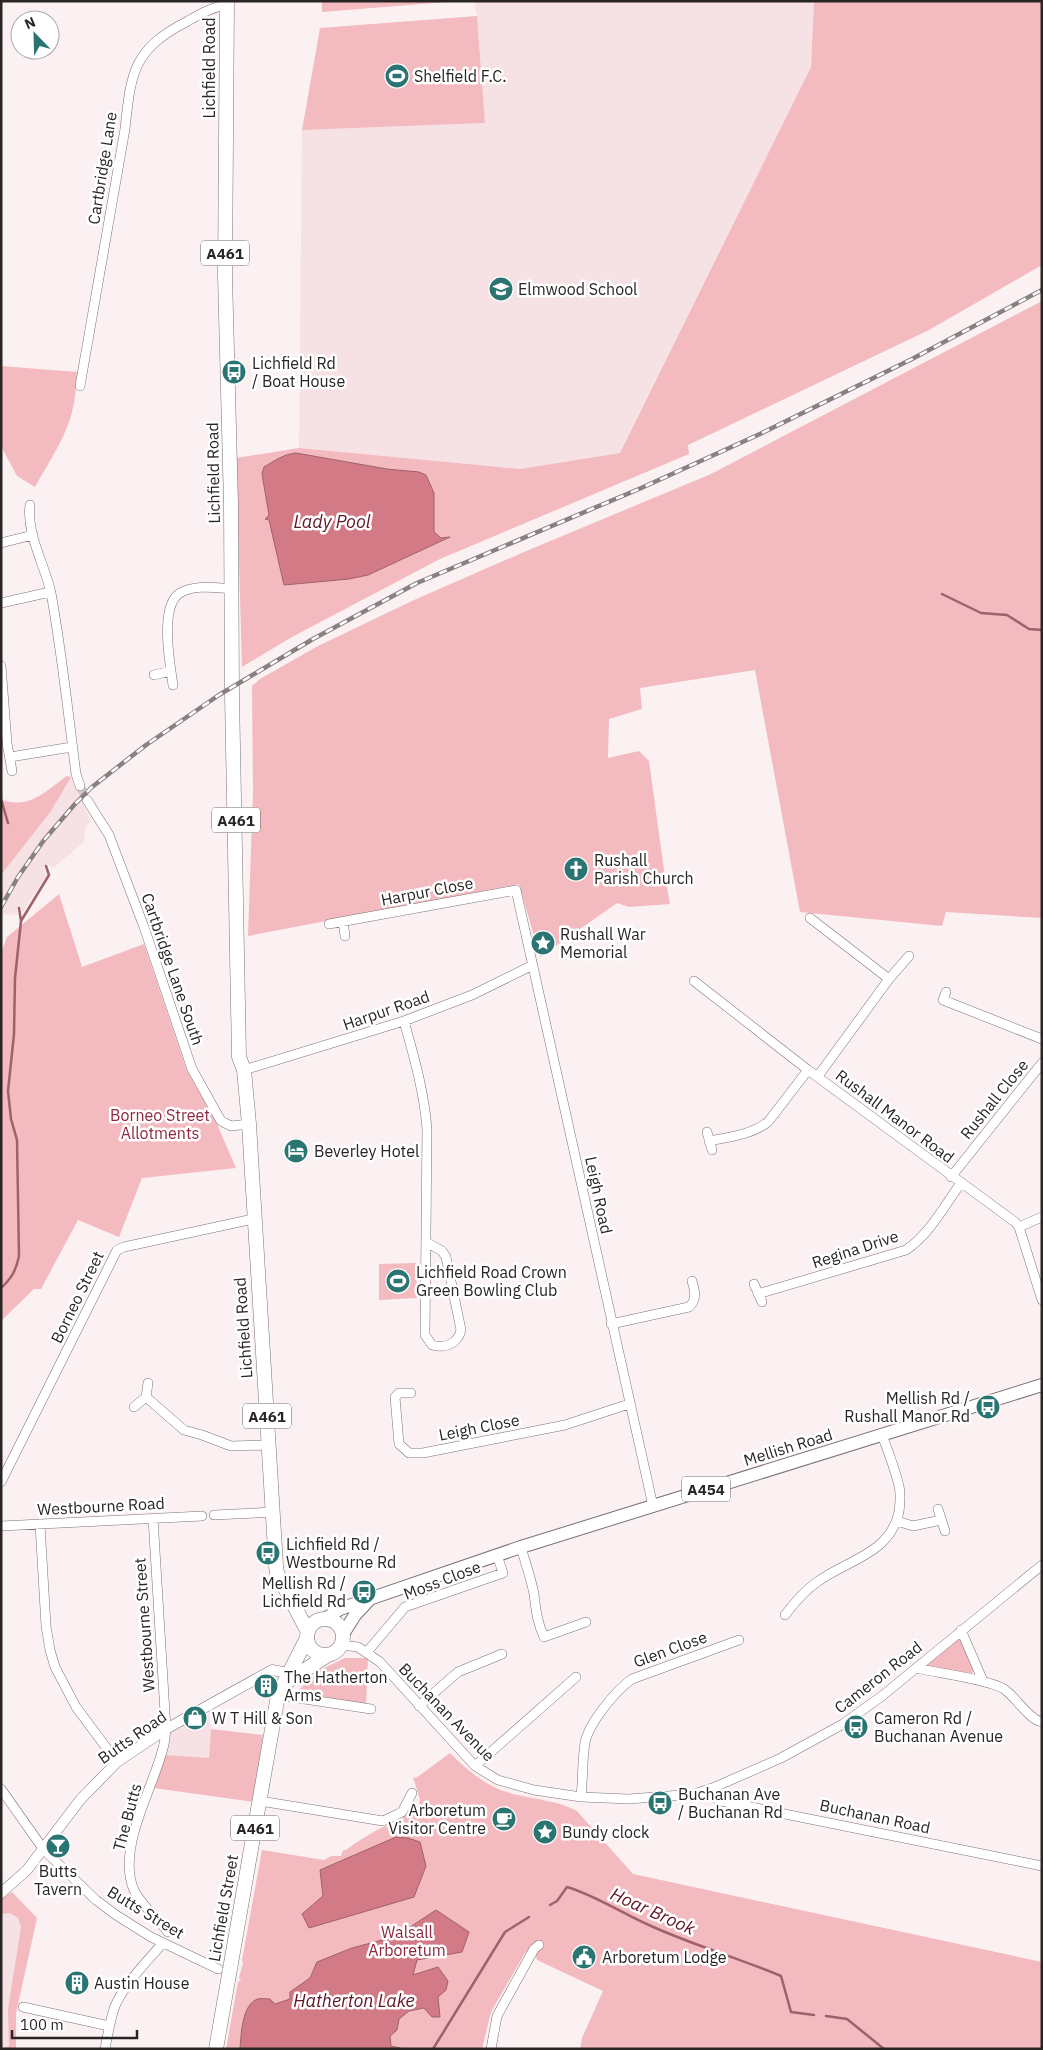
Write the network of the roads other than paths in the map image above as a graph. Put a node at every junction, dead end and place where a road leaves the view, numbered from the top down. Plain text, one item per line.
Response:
1 (227, 3) edge
2 (80, 386) dead end
3 (30, 505) dead end
4 (33, 535) junction
5 (1, 543) edge
6 (233, 589) junction
7 (50, 592) junction
8 (1, 603) edge
9 (1, 666) edge
10 (171, 671) junction
11 (154, 674) dead end
12 (173, 685) dead end
13 (72, 748) junction
14 (10, 757) junction
15 (12, 771) dead end
16 (80, 786) tunnel mouth
17 (87, 800) tunnel mouth
18 (516, 890) joint
19 (810, 918) dead end
20 (343, 922) junction
21 (329, 924) dead end
22 (345, 936) dead end
23 (909, 956) dead end
24 (533, 965) junction
25 (889, 979) junction
26 (694, 981) dead end
27 (946, 992) dead end
28 (404, 1021) junction
29 (1042, 1039) edge
30 (1042, 1064) edge
31 (244, 1070) junction
32 (808, 1070) junction
33 (818, 1076) junction
34 (249, 1124) junction
35 (712, 1150) dead end
36 (951, 1177) junction
37 (961, 1183) junction
38 (1042, 1217) edge
39 (253, 1219) junction
40 (1019, 1227) junction
41 (426, 1242) junction
42 (690, 1284) dead end
43 (754, 1284) dead end
44 (1042, 1300) edge
45 (611, 1324) junction
46 (148, 1383) dead end
47 (1042, 1385) edge
48 (411, 1393) dead end
49 (146, 1397) junction
50 (629, 1404) junction
51 (134, 1408) dead end
52 (882, 1435) junction
53 (269, 1445) junction
54 (1, 1482) edge
55 (653, 1506) junction
56 (938, 1509) dead end
57 (274, 1512) junction
58 (214, 1515) dead end
59 (202, 1516) dead end
60 (153, 1518) junction
61 (941, 1520) junction
62 (897, 1521) junction
63 (40, 1524) junction
64 (1, 1526) edge
65 (945, 1531) dead end
66 (521, 1547) junction
67 (499, 1562) dead end
68 (1042, 1564) edge
69 (372, 1597) junction
70 (786, 1597) dead end
71 (793, 1604) junction
72 (295, 1609) junction
73 (785, 1615) dead end
74 (321, 1620) junction
75 (586, 1622) dead end
76 (961, 1630) junction
77 (307, 1635) junction
78 (734, 1638) dead end
79 (342, 1640) junction
80 (367, 1652) junction
81 (502, 1654) dead end
82 (328, 1655) junction
83 (916, 1668) junction
84 (576, 1677) dead end
85 (983, 1681) junction
86 (283, 1684) junction
87 (419, 1706) junction
88 (371, 1709) dead end
89 (1042, 1722) edge
90 (166, 1729) junction
91 (117, 1762) junction
92 (475, 1766) junction
93 (711, 1788) junction
94 (1, 1789) edge
95 (412, 1793) dead end
96 (582, 1797) junction
97 (260, 1801) junction
98 (44, 1850) junction
99 (1042, 1866) edge
100 (1, 1893) edge
101 (168, 1932) dead end
102 (162, 1943) junction
103 (539, 1945) dead end
104 (218, 1969) dead end
105 (23, 2007) dead end
106 (109, 2026) junction
107 (105, 2049) edge
108 (216, 2049) edge
109 (491, 2049) edge

1 - 2 street, Cartbridge Lane
1 - 6 highway, Lichfield Road / A461
3 - 4 street
4 - 5 street
4 - 7 street
6 - 10 street
6 - 31 highway, Lichfield Road / A461
7 - 8 street
7 - 13 street
9 - 14 street
10 - 11 street
10 - 12 street
13 - 14 street
13 - 16 street
14 - 15 street
17 - 34 street, Cartbridge Lane South
18 - 20 street, Harpur Close
18 - 24 street, Leigh Road
19 - 25 street
20 - 21 street, Harpur Close
20 - 22 street
23 - 25 street
24 - 28 street, Harpur Road
24 - 45 street, Leigh Road
25 - 33 street
26 - 32 street, Rushall Manor Road
27 - 29 street, Rushall Close
28 - 31 street, Harpur Road
28 - 41 street
30 - 36 street, Rushall Close
31 - 34 highway, Lichfield Road / A461
32 - 33 street, Rushall Manor Road
32 - 35 street
33 - 36 street, Rushall Manor Road
34 - 39 highway, Lichfield Road / A461
36 - 37 street, Rushall Manor Road
37 - 40 street, Rushall Manor Road
37 - 43 street, Regina Drive
38 - 40 street
39 - 53 highway, Lichfield Road / A461
39 - 54 street, Borneo Street
40 - 44 street
41 - 41 street
42 - 45 street
45 - 50 street, Leigh Road
46 - 49 street
47 - 52 main road, Mellish Road / A454
48 - 50 street, Leigh Close
49 - 51 street
49 - 53 street
50 - 55 street, Leigh Road
52 - 55 main road, Mellish Road / A454
52 - 62 street
53 - 57 highway, Lichfield Road / A461
55 - 66 main road, Mellish Road / A454
56 - 61 street
57 - 58 street
57 - 72 highway, Lichfield Road / A461
59 - 60 street, Westbourne Road
60 - 63 street, Westbourne Road
60 - 90 street, Westbourne Street
61 - 62 street
61 - 65 street
62 - 71 street
63 - 64 street, Westbourne Road
63 - 91 street
66 - 69 main road, Mellish Road / A454
66 - 75 street
67 - 80 street, Moss Close
68 - 76 street, Cameron Road
69 - 74 main road, Mellish Road / A454
69 - 79 main road, Mellish Road / A454
70 - 71 street
71 - 73 street
72 - 74 highway
72 - 77 highway, Lichfield Road / A461
74 - 77 highway
74 - 79 highway
76 - 83 street, Cameron Road
76 - 85 street
77 - 82 highway
77 - 86 highway, Lichfield Street / A461
78 - 96 street, Glen Close
79 - 80 street, Buchanan Avenue
79 - 82 highway
80 - 87 street, Buchanan Avenue
81 - 87 street
82 - 86 highway
83 - 85 street
83 - 93 street, Cameron Road
84 - 92 street
85 - 89 street
86 - 88 street
86 - 90 street, Butts Road
86 - 97 highway, Lichfield Street / A461
87 - 92 street, Buchanan Avenue
90 - 91 street, Butts Road
90 - 101 street, The Butts
91 - 98 street, Butts Road
92 - 96 street, Buchanan Avenue
93 - 96 street, Buchanan Avenue
93 - 99 street, Buchanan Road
94 - 98 street, Butts Street
95 - 97 street
97 - 108 highway, Lichfield Street / A461
98 - 100 street, Butts Road
98 - 102 street, Butts Street
102 - 104 street, Butts Street
102 - 106 street
103 - 109 street
105 - 106 street
106 - 107 street

